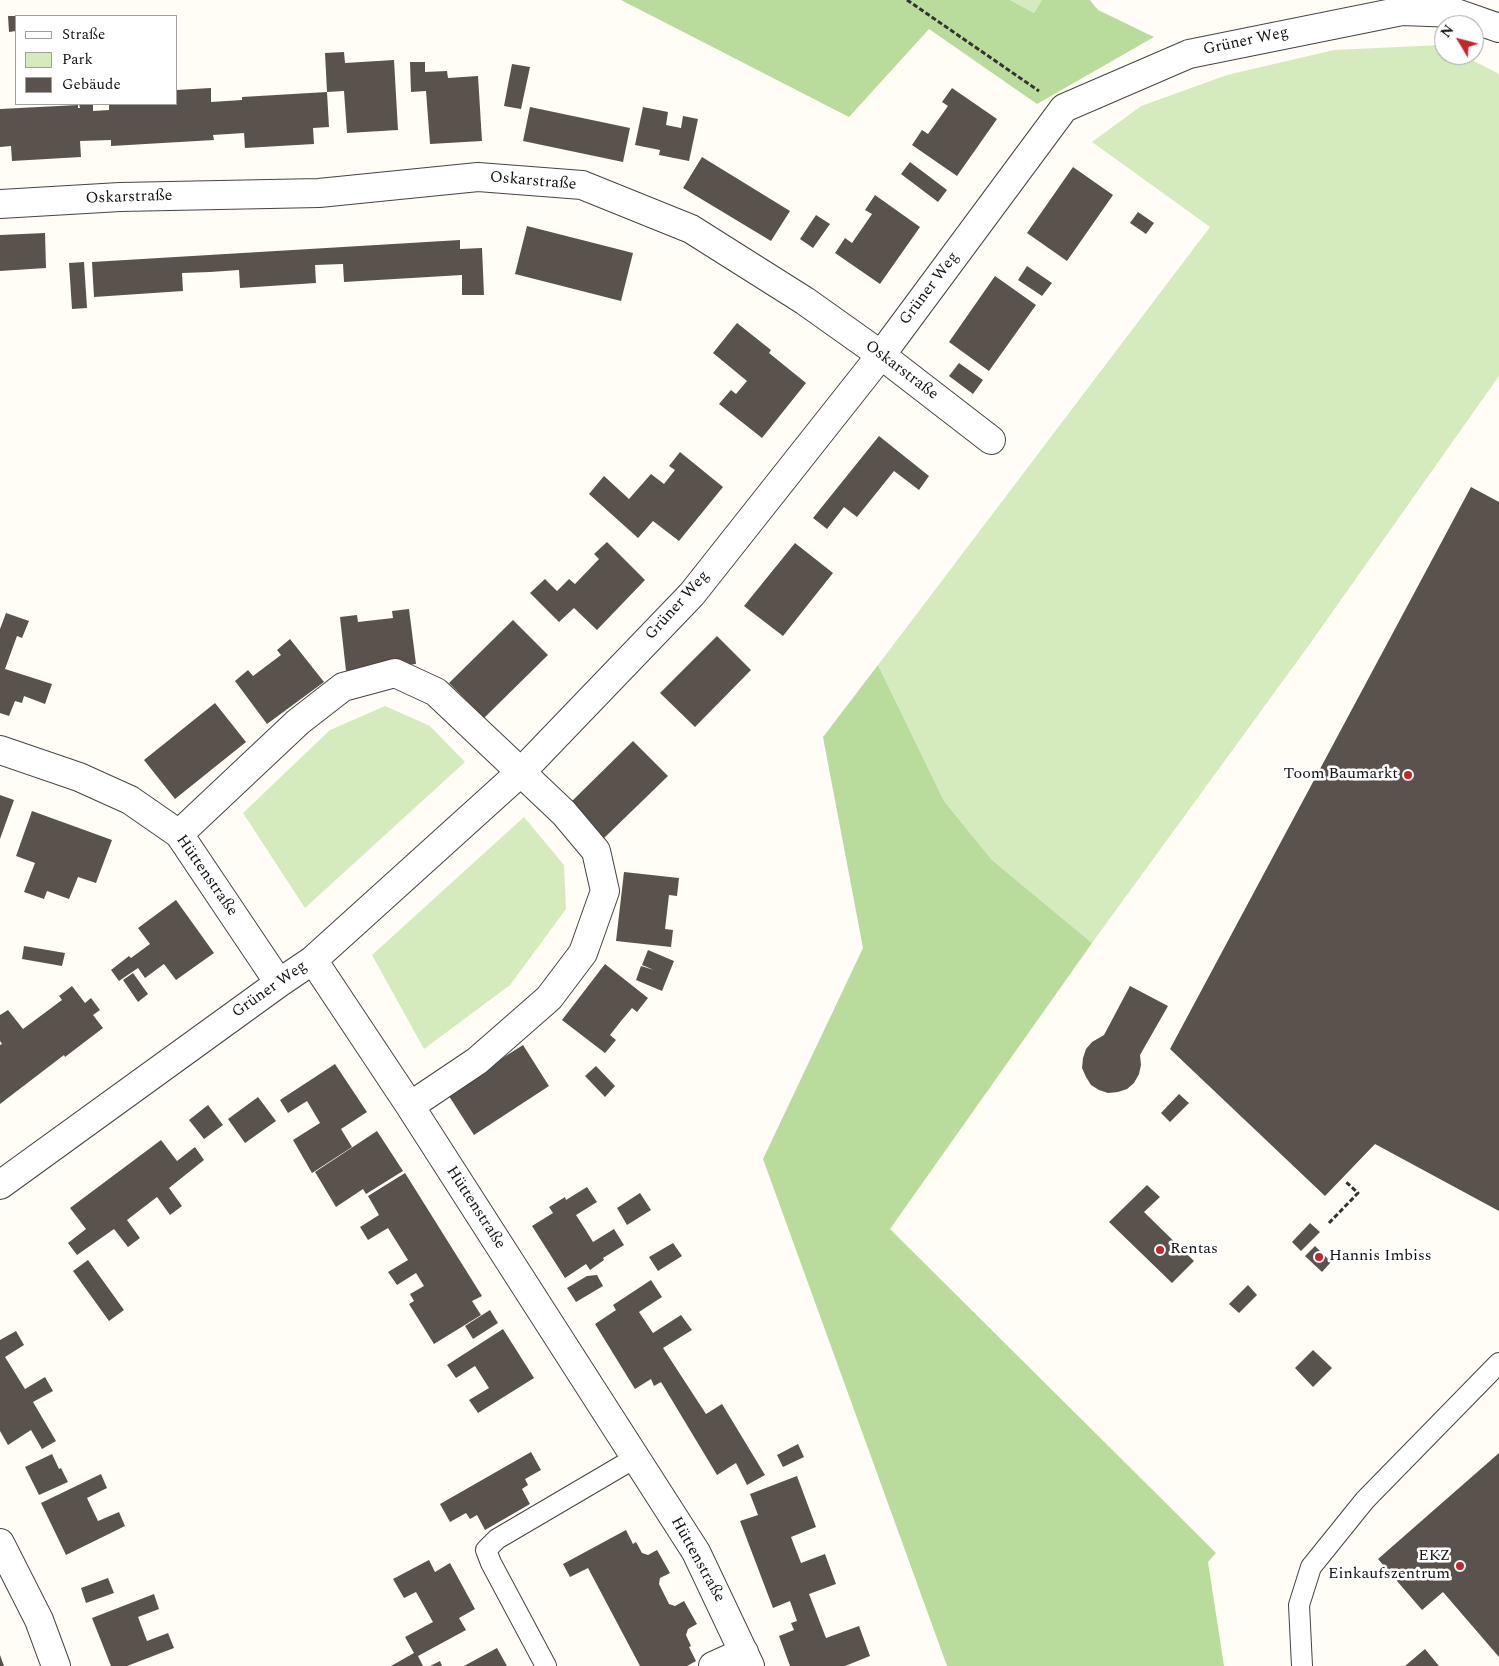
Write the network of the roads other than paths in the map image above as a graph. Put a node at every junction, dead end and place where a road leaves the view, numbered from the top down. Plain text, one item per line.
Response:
1 (1499, 28) edge
2 (0, 204) edge
3 (880, 355) junction
4 (991, 440) dead end
5 (0, 750) edge
6 (522, 771) junction
7 (179, 834) junction
8 (313, 960) junction
9 (279, 983) junction
10 (410, 1106) junction
11 (0, 1185) edge
12 (1499, 1363) edge
13 (635, 1458) junction
14 (0, 1543) edge
15 (747, 1659) edge
16 (56, 1666) edge
17 (546, 1666) edge
18 (713, 1666) edge
19 (1302, 1666) edge

1 - 3 street, Grüner Weg
2 - 3 street, Oskarstraße
3 - 4 street, Oskarstraße
3 - 6 street, Grüner Weg
5 - 7 street, Hüttenstraße
6 - 7 street
6 - 8 street, Grüner Weg
6 - 10 street
7 - 9 street, Hüttenstraße
8 - 9 street, Grüner Weg
8 - 10 street, Hüttenstraße
9 - 11 street, Grüner Weg
10 - 13 street, Hüttenstraße
12 - 19 lane
13 - 15 street, Hüttenstraße
13 - 17 lane
14 - 16 street
15 - 18 street

